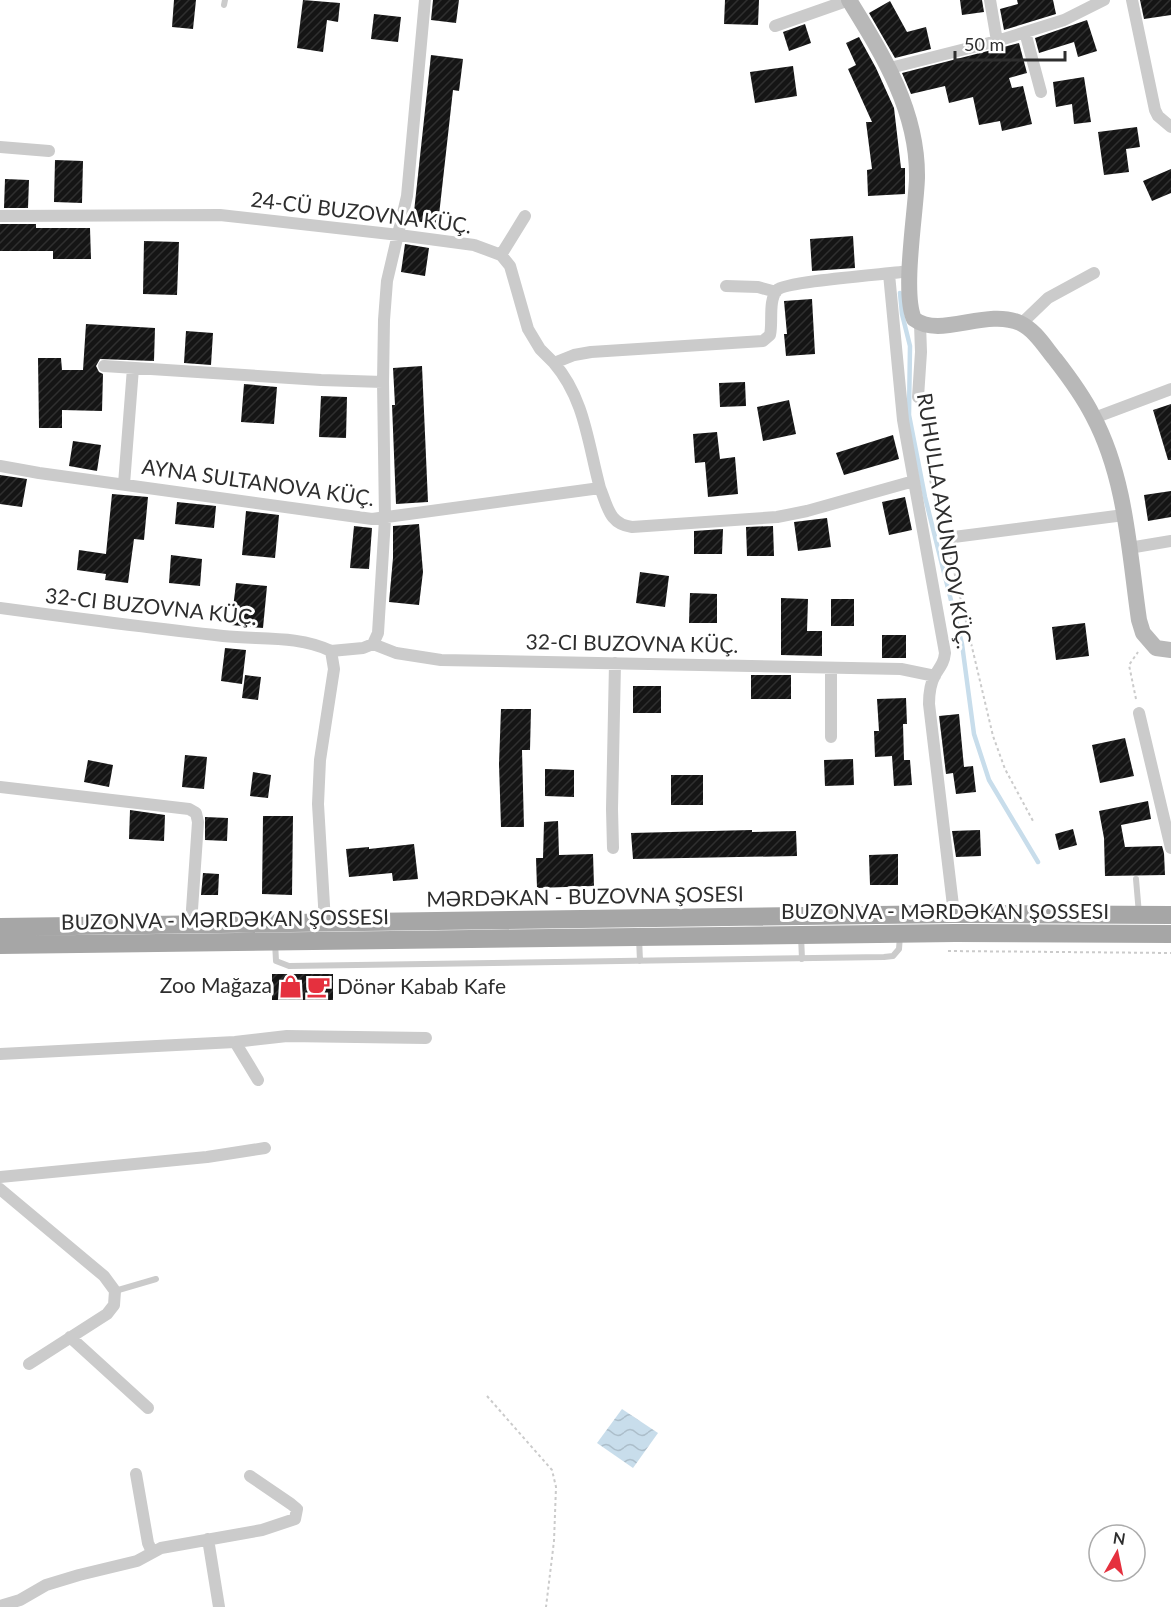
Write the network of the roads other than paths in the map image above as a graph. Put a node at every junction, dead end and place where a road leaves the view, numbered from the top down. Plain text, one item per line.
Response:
1 (425, 0) edge
2 (849, 0) edge
3 (990, 0) edge
4 (1104, 0) edge
5 (1132, 0) edge
6 (775, 26) dead end
7 (1025, 32) junction
8 (997, 41) junction
9 (890, 68) junction
10 (1041, 92) dead end
11 (1171, 127) edge
12 (0, 147) edge
13 (49, 151) dead end
14 (0, 216) edge
15 (525, 216) dead end
16 (399, 235) junction
17 (501, 255) junction
18 (910, 271) junction
19 (1094, 273) dead end
20 (889, 274) junction
21 (726, 286) dead end
22 (776, 292) junction
23 (920, 324) junction
24 (1021, 324) junction
25 (554, 363) junction
26 (104, 366) dead end
27 (133, 368) junction
28 (383, 382) junction
29 (1171, 388) edge
30 (918, 397) dead end
31 (1094, 418) junction
32 (0, 466) edge
33 (914, 481) junction
34 (124, 484) junction
35 (600, 488) junction
36 (1124, 515) junction
37 (385, 519) junction
38 (946, 537) road end
39 (1171, 541) edge
40 (1129, 548) junction
41 (0, 608) edge
42 (373, 644) junction
43 (1171, 650) edge
44 (331, 651) junction
45 (615, 663) junction
46 (831, 668) junction
47 (935, 676) junction
48 (1139, 713) road end
49 (831, 737) dead end
50 (0, 787) edge
51 (613, 848) dead end
52 (1171, 848) edge
53 (1136, 879) dead end
54 (954, 914) junction
55 (1139, 914) junction
56 (1171, 915) edge
57 (325, 922) junction
58 (191, 924) junction
59 (0, 927) edge
60 (900, 934) junction
61 (1171, 934) edge
62 (801, 935) junction
63 (639, 937) junction
64 (275, 942) junction
65 (0, 945) edge
66 (802, 958) junction
67 (640, 961) junction
68 (426, 1038) dead end
69 (235, 1042) junction
70 (0, 1054) edge
71 (258, 1080) dead end
72 (265, 1148) dead end
73 (0, 1177) edge
74 (0, 1189) edge
75 (156, 1279) dead end
76 (115, 1291) junction
77 (70, 1337) junction
78 (29, 1364) dead end
79 (148, 1408) dead end
80 (136, 1474) dead end
81 (250, 1476) dead end
82 (208, 1539) junction
83 (152, 1552) junction
84 (24, 1603) edge
85 (0, 1606) edge
86 (219, 1607) edge

1 - 16 street
2 - 6 street
2 - 9 street
3 - 8 street
4 - 7 street
5 - 11 street
7 - 8 street
7 - 10 street
8 - 9 street
9 - 18 street
12 - 13 street
14 - 16 street, 24-CÜ BUZOVNA KÜÇ.
15 - 17 street
16 - 17 street, 24-CÜ BUZOVNA KÜÇ.
16 - 28 street
17 - 25 street
18 - 20 street
18 - 23 street
19 - 24 street
20 - 22 street
20 - 33 street, RUHULLA AXUNDOV KÜÇ.
21 - 22 street
22 - 25 street
23 - 24 street
23 - 30 street
24 - 31 street
25 - 35 street
26 - 27 street
27 - 28 street
27 - 34 street
28 - 37 street
29 - 31 street
31 - 36 street
32 - 34 street, AYNA SULTANOVA KÜÇ.
33 - 35 street
33 - 47 street, RUHULLA AXUNDOV KÜÇ.
34 - 37 street, AYNA SULTANOVA KÜÇ.
35 - 37 street, AYNA SULTANOVA KÜÇ.
36 - 38 street
36 - 40 street
37 - 42 street
39 - 40 street
40 - 43 street
41 - 44 street, 32-CI BUZOVNA KÜÇ.
42 - 44 street, 32-CI BUZOVNA KÜÇ.
42 - 45 street, 32-CI BUZOVNA KÜÇ.
44 - 57 street
45 - 46 street, 32-CI BUZOVNA KÜÇ.
45 - 51 street
46 - 47 street, 32-CI BUZOVNA KÜÇ.
46 - 49 street
47 - 54 street, RUHULLA AXUNDOV KÜÇ.
48 - 52 street
50 - 58 street
53 - 55 lane
54 - 55 main road, MƏRDƏKAN - BUZOVNA ŞOSESI
54 - 57 main road, MƏRDƏKAN - BUZOVNA ŞOSESI
55 - 56 main road, MƏRDƏKAN - BUZOVNA ŞOSESI
57 - 58 main road, MƏRDƏKAN - BUZOVNA ŞOSESI
58 - 59 main road, MƏRDƏKAN - BUZOVNA ŞOSESI
60 - 61 main road, BUZONVA - MƏRDƏKAN ŞOSSESI
60 - 62 main road, BUZONVA - MƏRDƏKAN ŞOSSESI
60 - 66 lane
62 - 63 main road, BUZONVA - MƏRDƏKAN ŞOSSESI
62 - 66 lane
63 - 64 main road, BUZONVA - MƏRDƏKAN ŞOSSESI
63 - 67 lane
64 - 65 main road, BUZONVA - MƏRDƏKAN ŞOSSESI
64 - 67 lane
66 - 67 lane
68 - 69 street
69 - 70 street
69 - 71 street
72 - 73 street
74 - 76 street
75 - 76 lane
76 - 77 street
77 - 78 street
77 - 79 street
80 - 83 street
81 - 82 street
82 - 83 street
82 - 86 street
83 - 84 street
84 - 85 street

